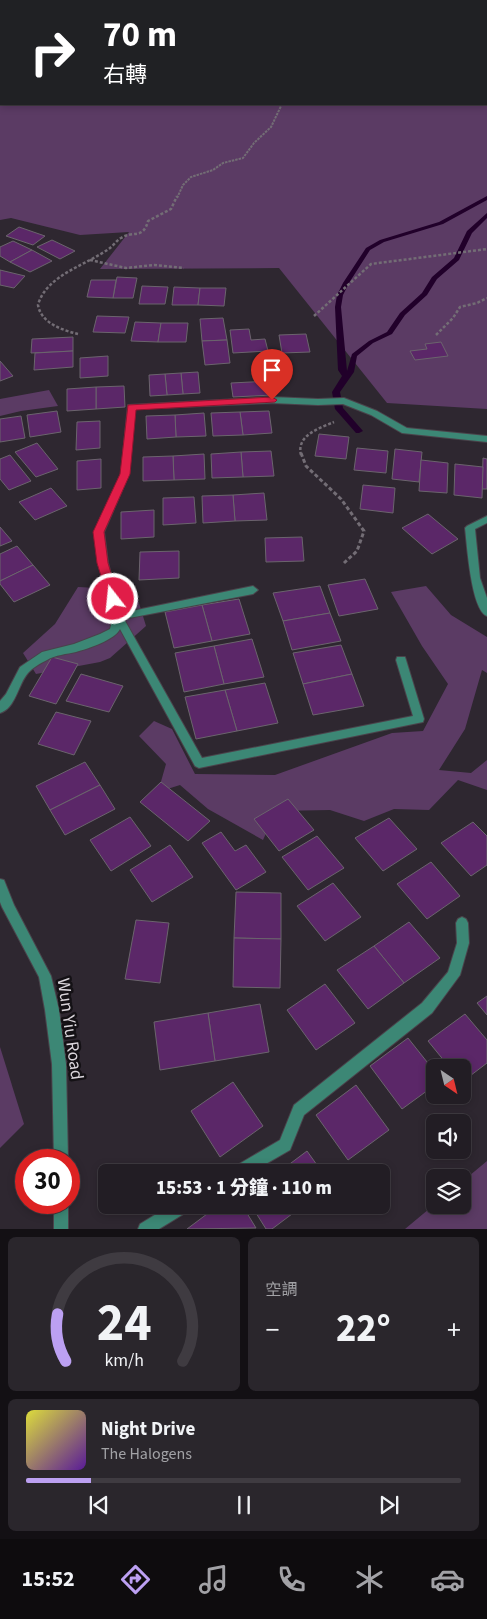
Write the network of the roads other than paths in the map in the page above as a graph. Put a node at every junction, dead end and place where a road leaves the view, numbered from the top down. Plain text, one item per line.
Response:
1 (487, 439) edge
2 (487, 519) edge
3 (253, 590) dead end
4 (487, 612) edge
5 (118, 617) junction
6 (401, 660) dead end
7 (0, 709) edge
8 (0, 884) edge
9 (462, 922) dead end
10 (60, 1149) edge
11 (253, 1164) edge
12 (61, 1214) edge
13 (170, 1214) edge
14 (62, 1229) edge
15 (145, 1229) edge

1 - 5 street
2 - 4 street
3 - 5 street
5 - 6 street
5 - 7 street
8 - 10 street, Wun Yiu Road
9 - 11 street
12 - 14 street
13 - 15 street

